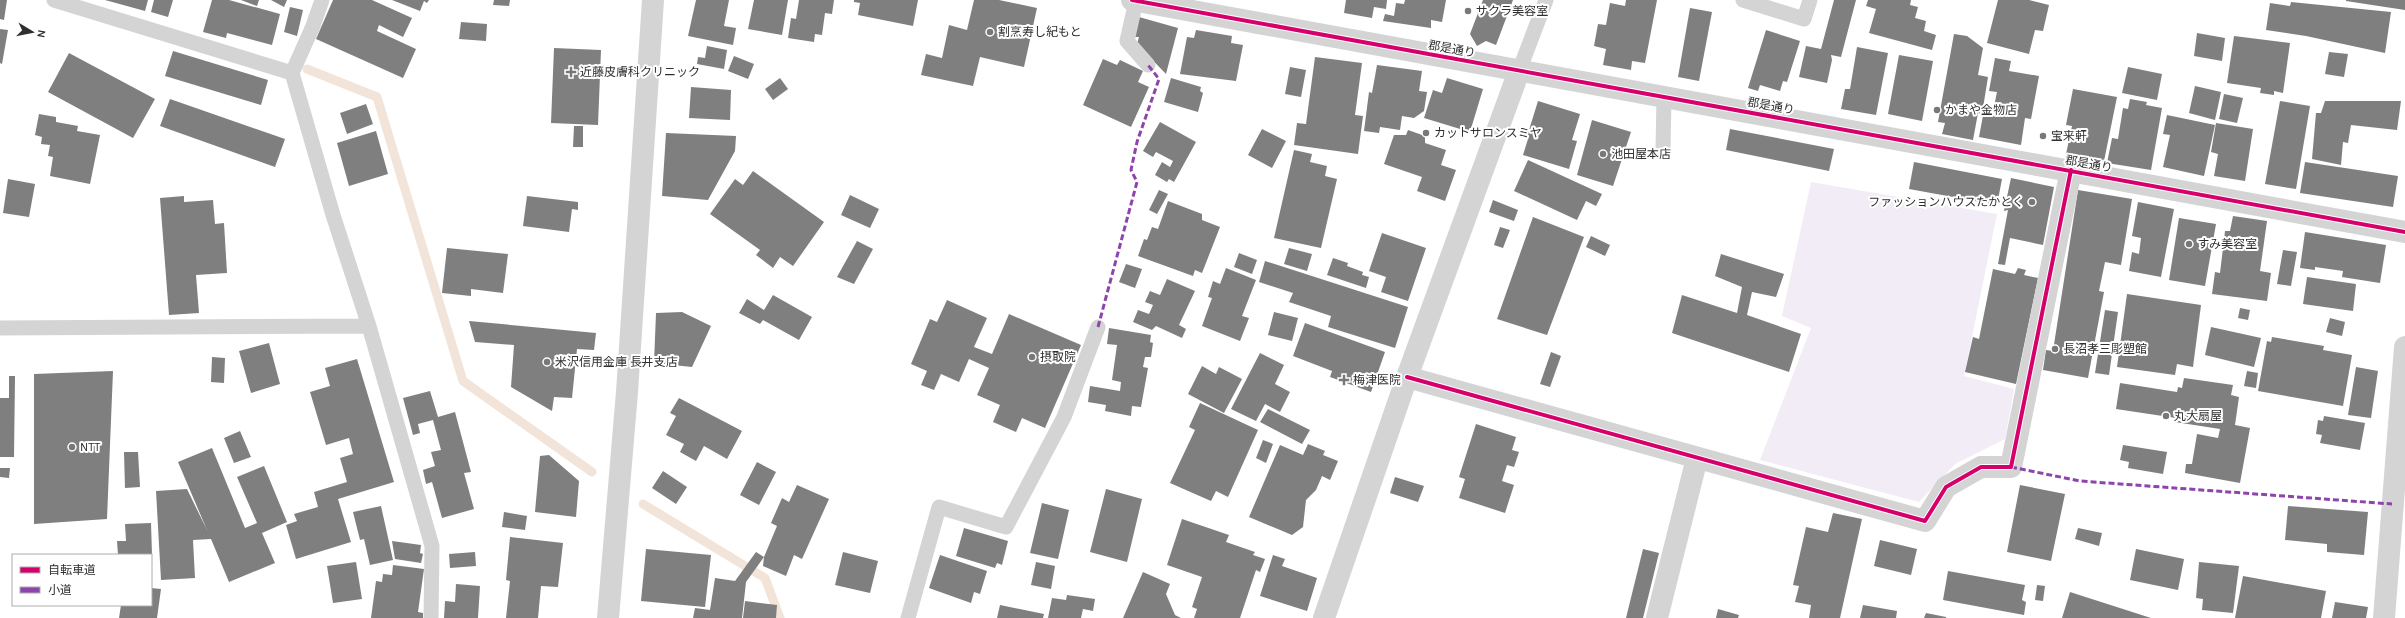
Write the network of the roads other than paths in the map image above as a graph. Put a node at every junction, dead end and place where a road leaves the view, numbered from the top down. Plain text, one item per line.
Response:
1 (54, 0) edge
2 (322, 0) edge
3 (653, 0) edge
4 (1134, 0) edge
5 (1546, 0) edge
6 (1743, 0) edge
7 (1810, 0) edge
8 (1148, 65) dead end
9 (1519, 71) junction
10 (292, 73) junction
11 (1664, 97) junction
12 (1663, 149) dead end
13 (2071, 170) junction
14 (2405, 232) edge
15 (369, 326) junction
16 (1098, 327) dead end
17 (0, 328) edge
18 (2405, 346) edge
19 (1407, 377) junction
20 (1697, 458) junction
21 (431, 618) edge
22 (608, 618) edge
23 (908, 618) edge
24 (1324, 618) edge
25 (1657, 618) edge
26 (2384, 618) edge

1 - 10 lane
2 - 10 lane
3 - 22 street
4 - 8 lane
4 - 9 street, 郡是通り
5 - 9 lane
6 - 7 lane
9 - 11 street, 郡是通り
9 - 19 street
10 - 15 lane
11 - 12 lane
11 - 13 street, 郡是通り
13 - 14 street, 郡是通り
13 - 20 street
15 - 17 lane
15 - 21 lane
16 - 23 lane
18 - 26 street
19 - 20 street
19 - 24 street
20 - 25 street

